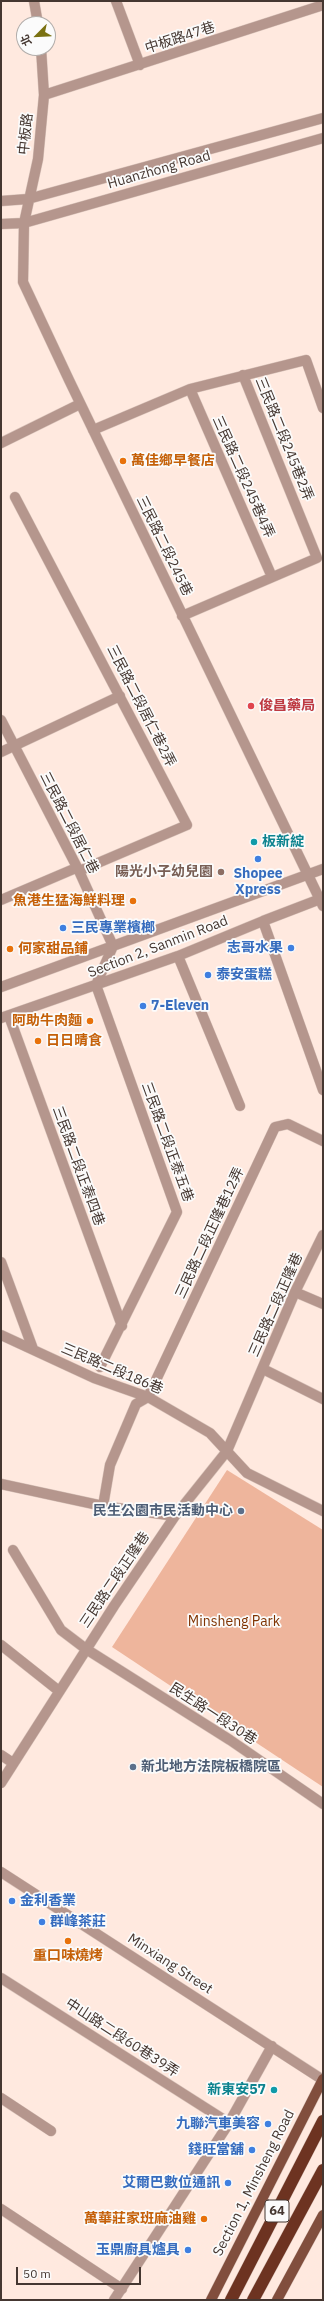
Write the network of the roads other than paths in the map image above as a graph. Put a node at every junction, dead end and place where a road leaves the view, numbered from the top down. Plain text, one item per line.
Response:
1 (34, 1) edge
2 (116, 1) edge
3 (323, 5) edge
4 (37, 16) edge
5 (42, 56) edge
6 (140, 65) junction
7 (44, 95) junction
8 (323, 118) edge
9 (323, 138) edge
10 (28, 199) junction
11 (1, 201) edge
12 (24, 223) junction
13 (1, 224) edge
14 (243, 375) junction
15 (190, 389) junction
16 (80, 404) junction
17 (323, 408) edge
18 (93, 430) junction
19 (1, 443) edge
20 (15, 497) dead end
21 (272, 577) junction
22 (182, 616) junction
23 (120, 696) junction
24 (1, 720) edge
25 (14, 746) junction
26 (1, 752) edge
27 (323, 869) edge
28 (77, 870) junction
29 (308, 875) junction
30 (1, 900) edge
31 (322, 901) edge
32 (263, 921) junction
33 (112, 946) junction
34 (178, 956) junction
35 (96, 985) junction
36 (1, 987) edge
37 (5, 1017) edge
38 (323, 1090) edge
39 (240, 1106) dead end
40 (323, 1141) edge
41 (323, 1235) edge
42 (1, 1262) edge
43 (295, 1292) junction
44 (323, 1304) edge
45 (122, 1326) junction
46 (1, 1335) edge
47 (33, 1350) junction
48 (100, 1367) dead end
49 (264, 1369) junction
50 (148, 1397) junction
51 (323, 1399) edge
52 (227, 1451) junction
53 (1, 1484) edge
54 (103, 1506) junction
55 (323, 1511) edge
56 (175, 1516) junction
57 (13, 1550) dead end
58 (1, 1645) edge
59 (86, 1649) junction
60 (59, 1691) junction
61 (1, 1755) edge
62 (13, 1763) junction
63 (1, 1783) edge
64 (323, 1804) edge
65 (1, 1872) edge
66 (1, 1978) edge
67 (272, 2046) junction
68 (323, 2079) edge
69 (1, 2098) edge
70 (323, 2121) edge
71 (229, 2123) junction
72 (51, 2131) dead end
73 (323, 2170) edge
74 (1, 2209) edge
75 (323, 2215) edge
76 (122, 2289) junction
77 (114, 2300) edge
78 (211, 2300) edge
79 (231, 2300) edge
80 (253, 2300) edge
81 (277, 2300) edge

1 - 4 street
2 - 6 street
3 - 6 street, 中板路47巷
5 - 7 street, 中板路
6 - 7 street, 中板路47巷
7 - 10 street, 中板路
8 - 10 street, Huanzhong Road
9 - 12 street, Huanzhong Road
10 - 11 street, Huanzhong Road
10 - 12 street, 中板路
12 - 13 street, Huanzhong Road
12 - 16 street, 三民路二段245巷
14 - 15 street
14 - 17 street
14 - 21 street, 三民路二段245巷2弄
15 - 18 street
15 - 21 street, 三民路二段245巷4弄
16 - 18 street, 三民路二段245巷
16 - 19 street
18 - 22 street, 三民路二段245巷
20 - 23 street, 三民路二段居仁巷2弄
21 - 22 street
22 - 29 street, 三民路二段245巷
23 - 25 street
23 - 28 street, 三民路二段居仁巷2弄
24 - 25 street, 三民路二段居仁巷
25 - 26 street
25 - 28 street, 三民路二段居仁巷
27 - 29 street, Section 2, Sanmin Road
28 - 30 street
28 - 33 street, 三民路二段居仁巷
29 - 31 street
29 - 33 street, Section 2, Sanmin Road
31 - 32 street, Section 2, Sanmin Road
32 - 34 street, Section 2, Sanmin Road
32 - 38 street
33 - 35 street
33 - 36 street, Section 2, Sanmin Road
34 - 35 street, Section 2, Sanmin Road
34 - 39 street
35 - 37 street, Section 2, Sanmin Road
35 - 45 street, 三民路二段正泰五巷
37 - 45 street, 三民路二段正泰四巷
40 - 50 street, 三民路二段正隆巷12弄
41 - 43 street, 三民路二段正隆巷
42 - 47 street
43 - 44 street
43 - 49 street, 三民路二段正隆巷
45 - 48 street, 三民路二段正泰五巷
46 - 47 street, 三民路二段186巷
47 - 50 street, 三民路二段186巷
49 - 51 street
49 - 52 street, 三民路二段正隆巷
50 - 52 street, 三民路二段186巷
50 - 54 street
52 - 55 street
52 - 56 street, 三民路二段正隆巷
53 - 54 street
54 - 56 street
56 - 59 street, 三民路二段正隆巷
57 - 59 street, 民生路一段30巷
58 - 60 street
59 - 60 street, 三民路二段正隆巷
59 - 64 street, 民生路一段30巷
60 - 62 street, 三民路二段正隆巷
61 - 62 street
62 - 63 street, 三民路二段正隆巷
65 - 67 street, Minxiang Street
66 - 71 street, 中山路二段60巷39弄
67 - 68 street, Minxiang Street
67 - 71 street
68 - 78 main road, Section 1, Minsheng Road
69 - 72 street
70 - 79 highway, 64
71 - 76 street
73 - 80 highway, 64
74 - 76 street
75 - 81 main road
76 - 77 street

